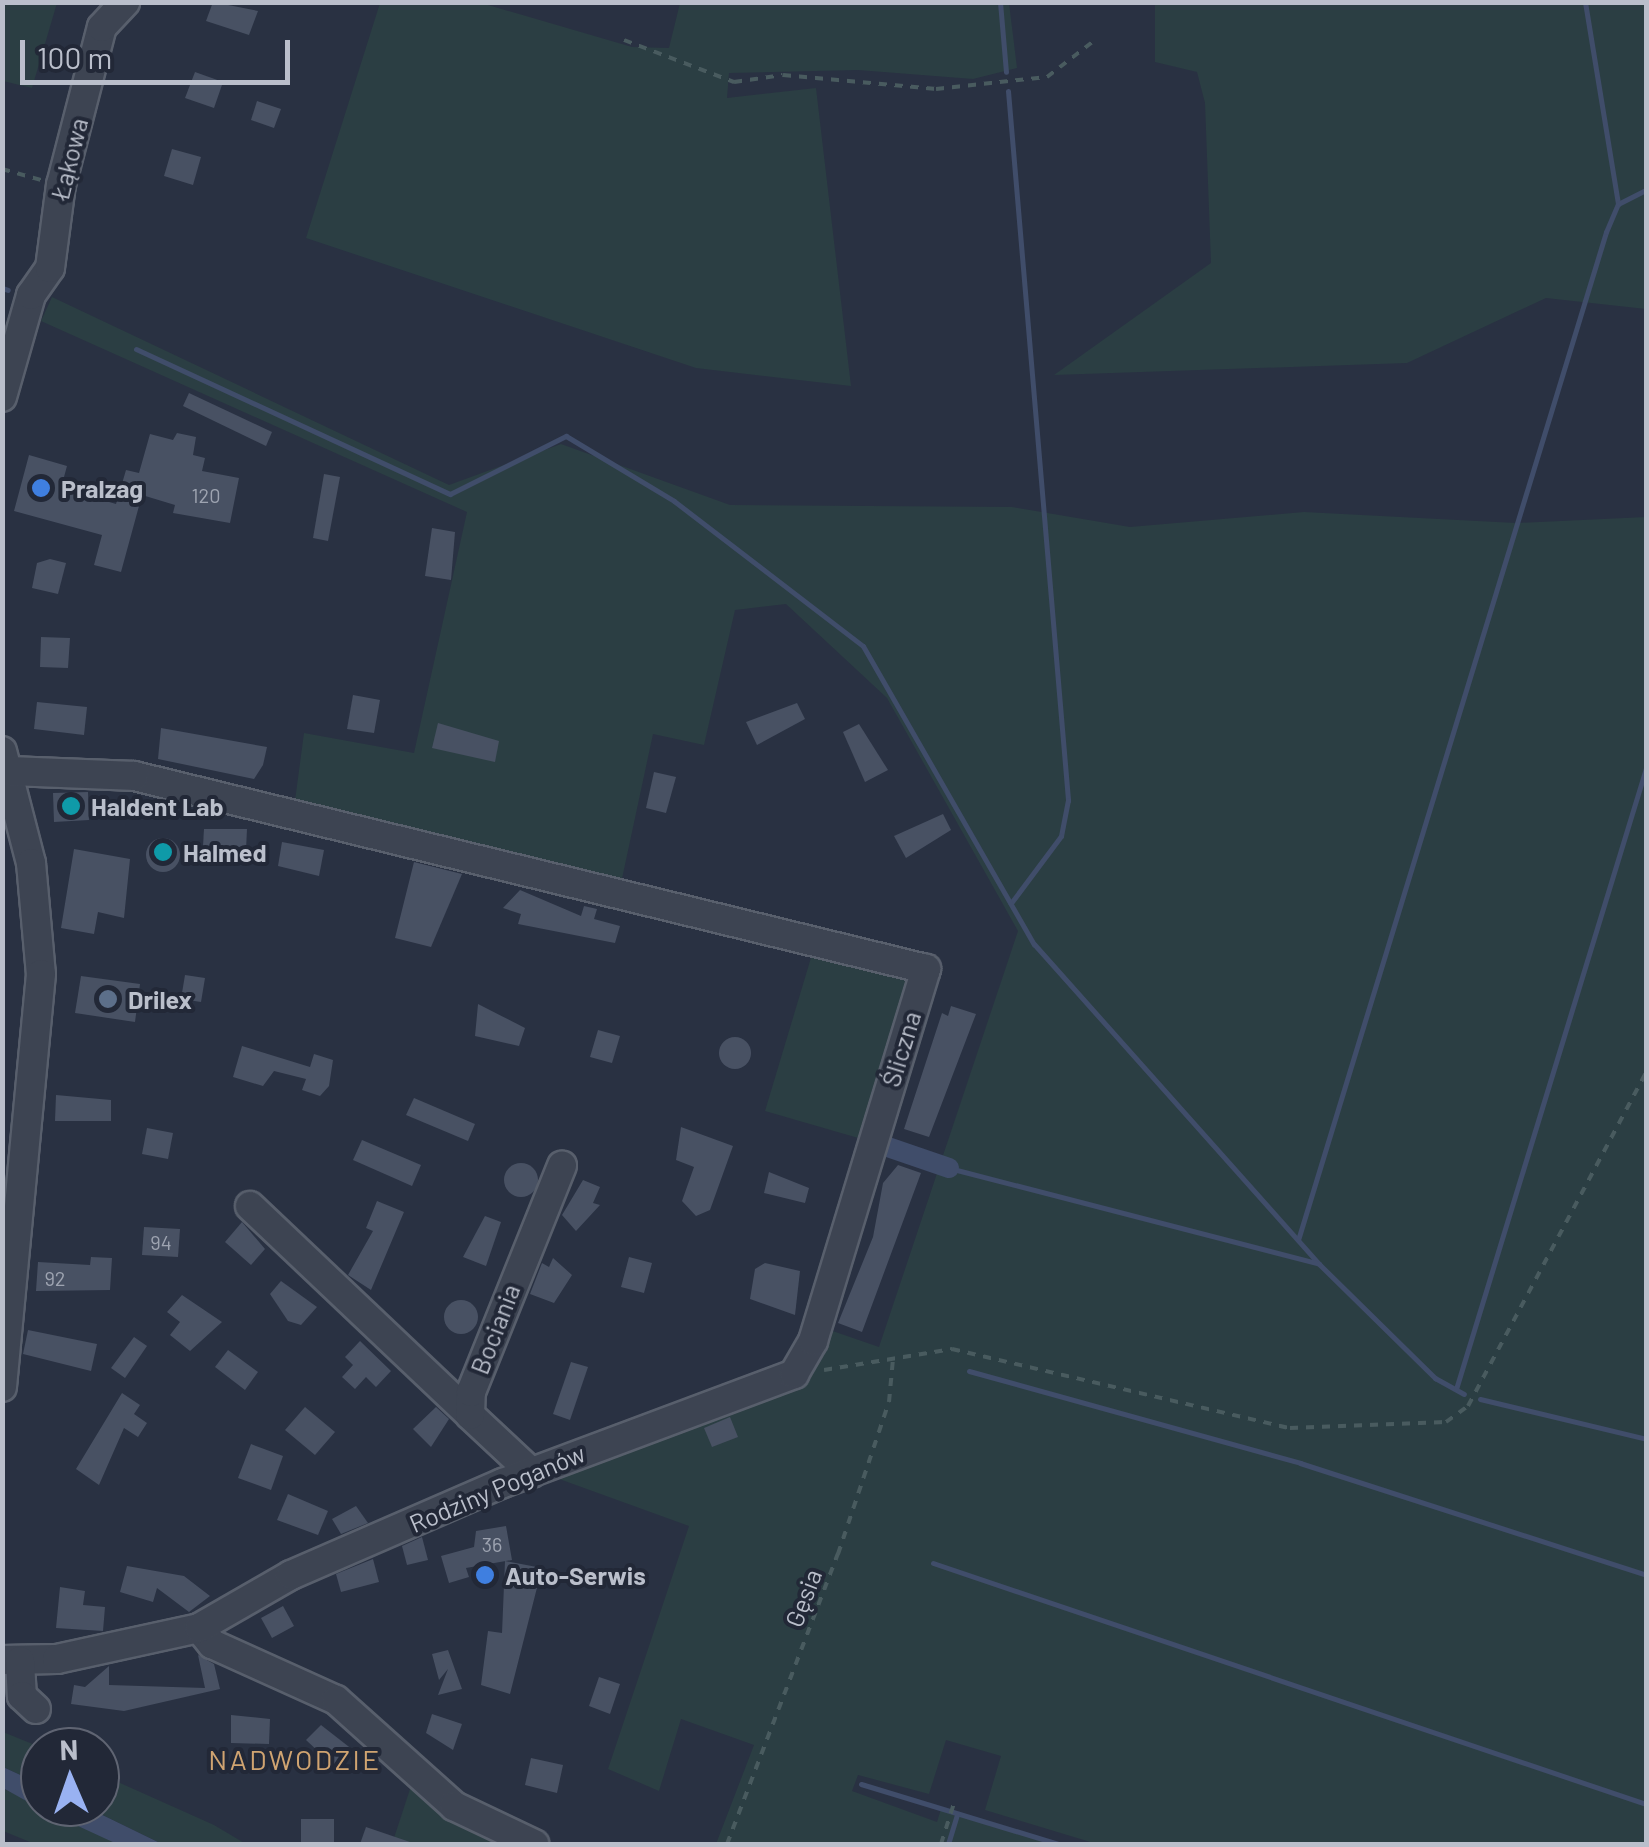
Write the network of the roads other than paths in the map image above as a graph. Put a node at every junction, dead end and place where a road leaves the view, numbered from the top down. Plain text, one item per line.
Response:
1 (125, 2) edge
2 (2, 398) edge
3 (6, 761) edge
4 (10, 800) edge
5 (562, 1166) dead end
6 (250, 1206) dead end
7 (4, 1355) edge
8 (797, 1370) joint
9 (2, 1387) edge
10 (470, 1416) junction
11 (532, 1473) junction
12 (199, 1628) junction
13 (11, 1660) edge
14 (36, 1710) dead end
15 (534, 1844) edge

1 - 2 street, Łąkowa
3 - 4 street
3 - 8 street, Śliczna
4 - 7 street
5 - 10 street, Bociania
6 - 10 street
7 - 9 street
8 - 11 street, Rodziny Poganów
10 - 11 street
11 - 12 street, Rodziny Poganów
12 - 13 street, Rodziny Poganów
12 - 15 street
13 - 14 street

